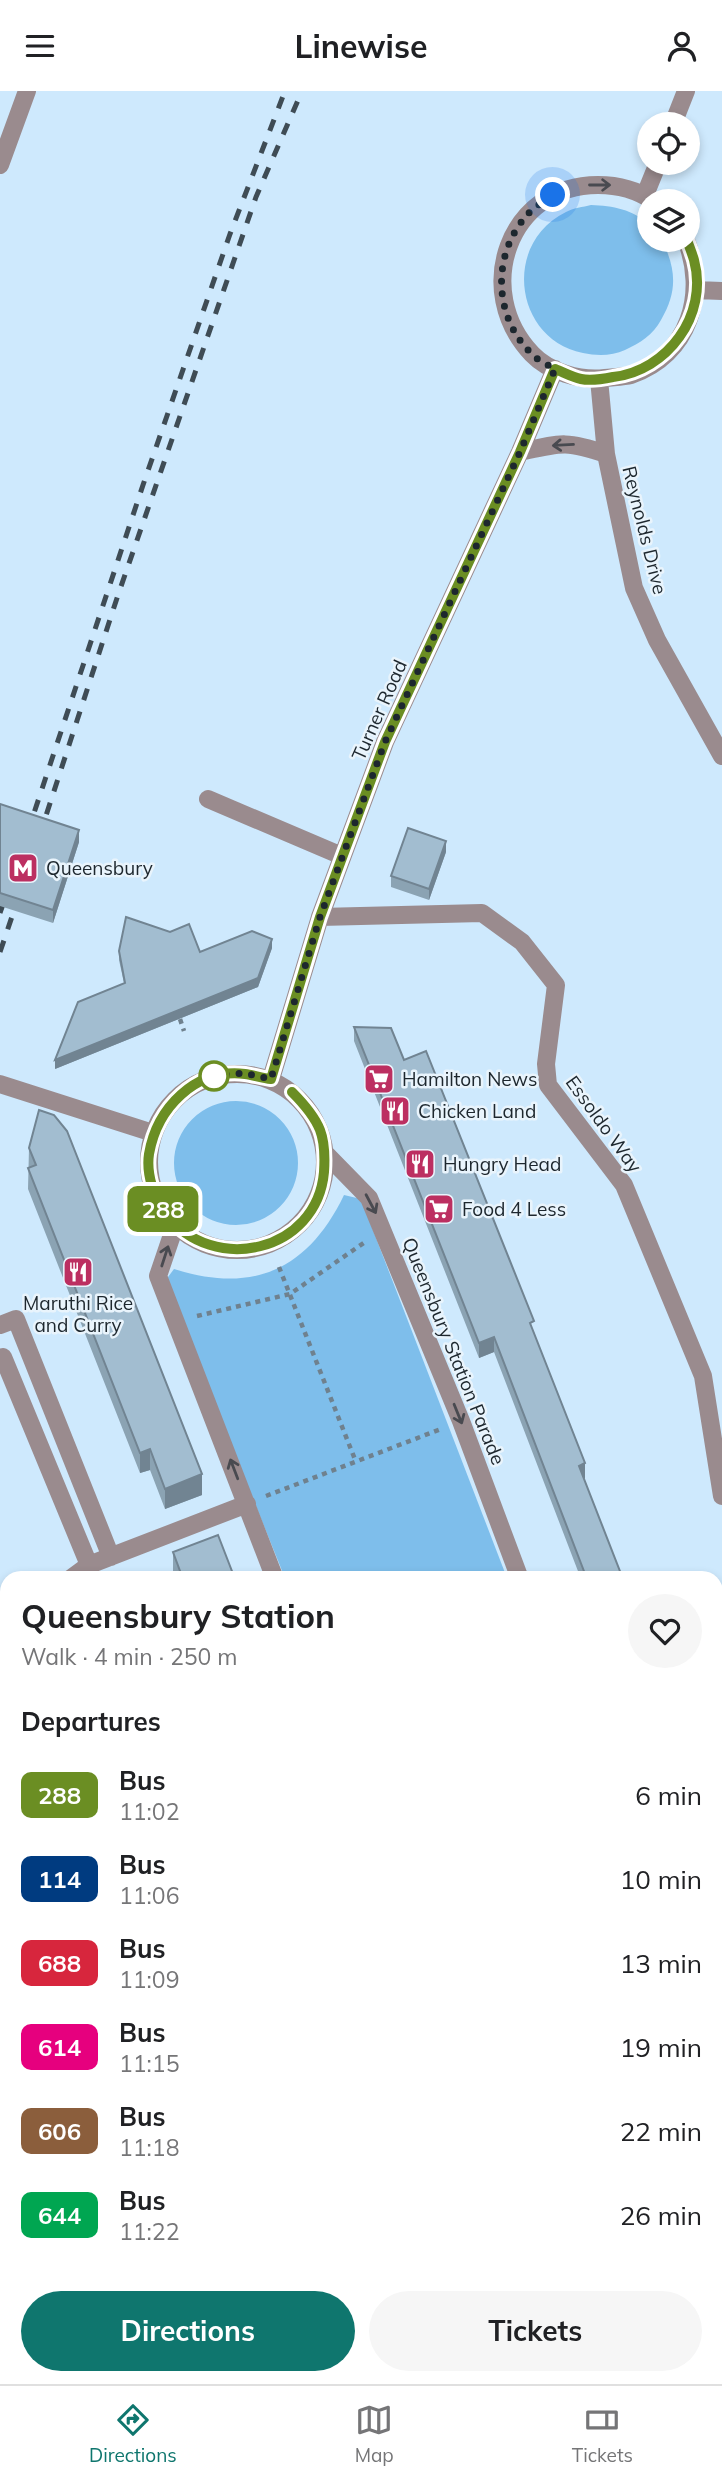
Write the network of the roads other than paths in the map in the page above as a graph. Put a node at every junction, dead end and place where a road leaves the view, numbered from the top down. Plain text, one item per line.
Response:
1 (27, 91) edge
2 (686, 91) edge
3 (678, 112) edge
4 (0, 165) edge
5 (637, 193) edge
6 (691, 252) edge
7 (696, 290) junction
8 (722, 291) edge
9 (555, 369) junction
10 (599, 379) junction
11 (520, 452) junction
12 (606, 454) junction
13 (722, 756) edge
14 (208, 799) dead end
15 (342, 856) junction
16 (320, 917) junction
17 (271, 1079) junction
18 (0, 1084) edge
19 (153, 1133) junction
20 (326, 1154) junction
21 (175, 1226) junction
22 (0, 1325) edge
23 (3, 1357) dead end
24 (722, 1496) edge
25 (247, 1504) junction
26 (111, 1557) junction
27 (89, 1566) junction
28 (82, 1571) edge
29 (272, 1571) edge
30 (517, 1571) edge

1 - 4 street
2 - 3 street
9 -> 5 street
6 - 7 street
7 - 8 street
7 - 10 street
9 - 10 street
9 - 11 street, Turner Road
10 - 12 street, Reynolds Drive
12 -> 11 street
11 - 15 street, Turner Road
12 - 13 street, Reynolds Drive
14 - 15 street
15 - 16 street, Turner Road
16 - 17 street, Turner Road
16 - 24 street, Essoldo Way
17 - 19 street
17 - 20 street
18 - 19 street
19 - 21 street
20 - 21 street
20 -> 30 street, Queensbury Station Parade
25 -> 21 street
22 - 26 street
23 - 27 street
25 - 26 street
25 - 29 street
26 - 27 street
27 - 28 street

